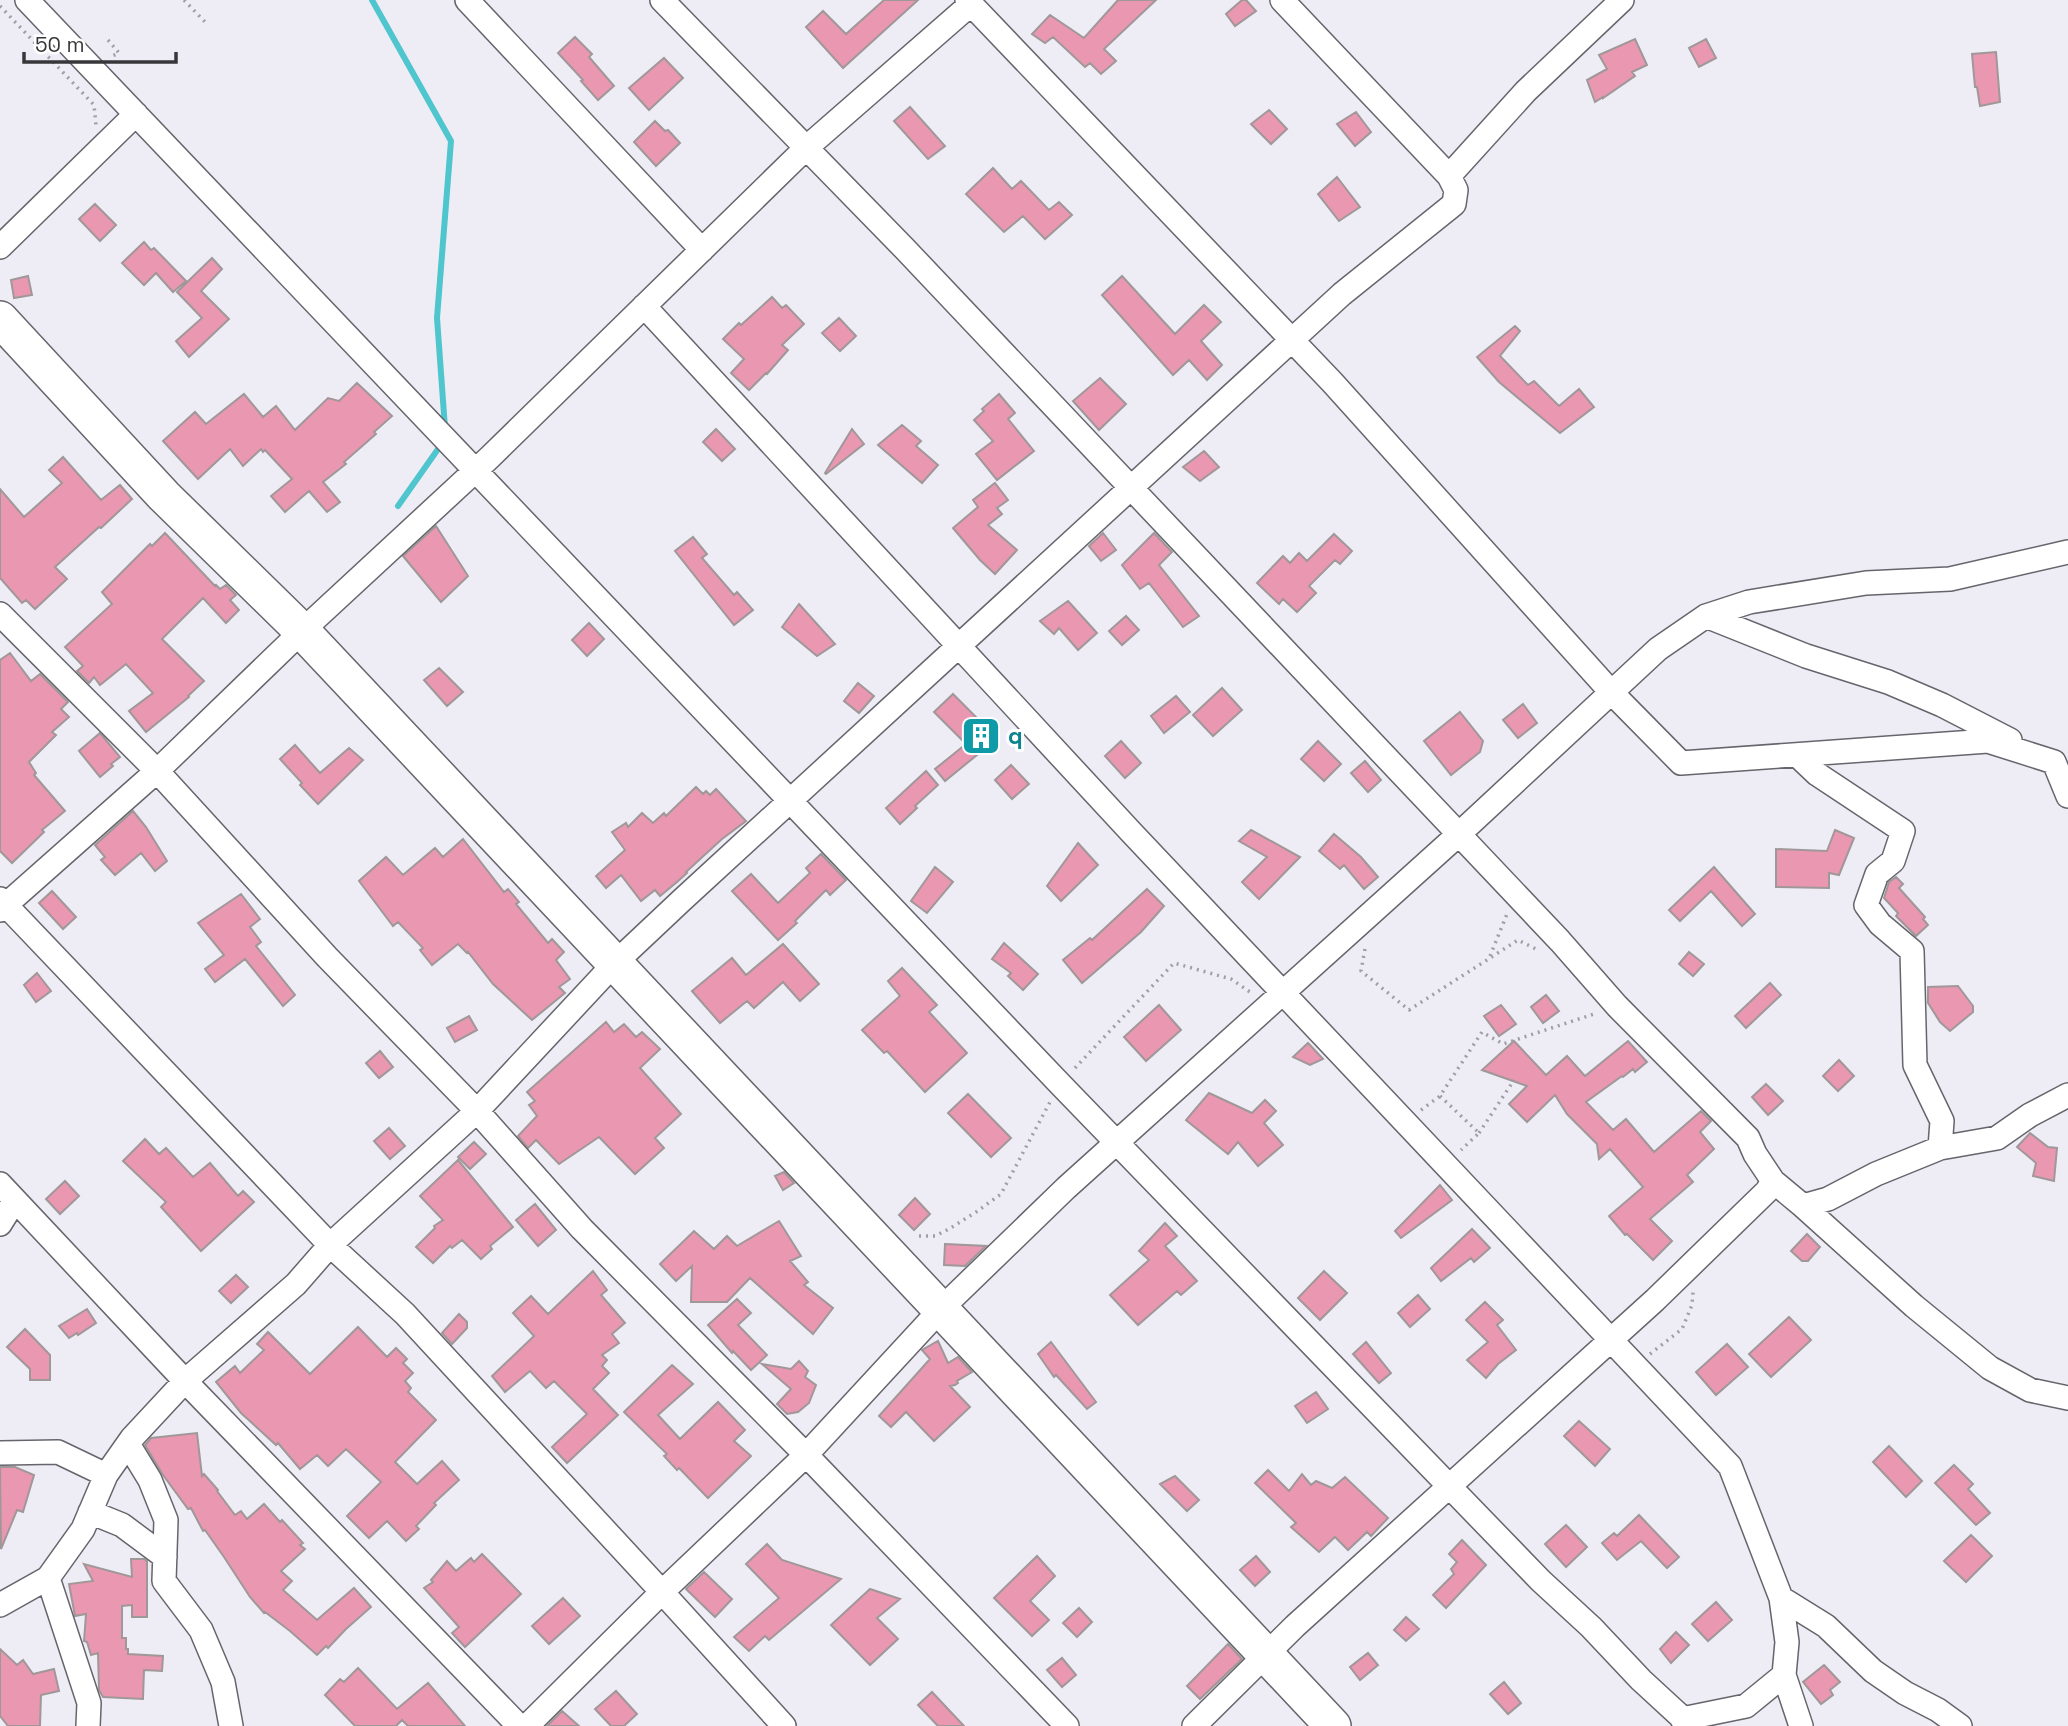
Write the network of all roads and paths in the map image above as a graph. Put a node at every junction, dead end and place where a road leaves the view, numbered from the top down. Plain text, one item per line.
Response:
1 (27, 0) edge
2 (184, 0) edge
3 (467, 0) edge
4 (662, 0) edge
5 (1282, 0) edge
6 (1622, 0) edge
7 (969, 2) edge
8 (0, 6) edge
9 (208, 25) dead end
10 (108, 40) dead end
11 (103, 47) dead end
12 (136, 114) junction
13 (96, 127) dead end
14 (806, 148) junction
15 (1449, 176) junction
16 (0, 247) edge
17 (702, 250) junction
18 (644, 306) junction
19 (0, 319) edge
20 (1293, 340) junction
21 (476, 470) junction
22 (1131, 488) junction
23 (2068, 552) edge
24 (0, 614) edge
25 (1706, 616) junction
26 (302, 631) junction
27 (959, 646) junction
28 (1612, 693) junction
29 (1797, 755) junction
30 (2061, 762) edge
31 (157, 771) junction
32 (2068, 796) edge
33 (790, 800) junction
34 (1459, 834) junction
35 (1515, 893) junction
36 (2, 905) edge
37 (1365, 949) dead end
38 (1541, 951) dead end
39 (1489, 958) junction
40 (614, 964) junction
41 (1283, 993) junction
42 (1617, 1006) junction
43 (1514, 1080) dead end
44 (2068, 1095) edge
45 (1440, 1096) junction
46 (477, 1111) junction
47 (1405, 1122) junction
48 (1479, 1133) junction
49 (1118, 1143) junction
50 (1940, 1148) junction
51 (1446, 1165) junction
52 (1773, 1181) junction
53 (8, 1192) edge
54 (1803, 1206) junction
55 (0, 1224) edge
56 (330, 1245) junction
57 (1695, 1262) junction
58 (940, 1310) junction
59 (1610, 1339) junction
60 (1635, 1365) junction
61 (185, 1381) junction
62 (2068, 1398) edge
63 (128, 1444) junction
64 (0, 1452) edge
65 (806, 1455) junction
66 (106, 1475) junction
67 (1450, 1485) junction
68 (90, 1512) junction
69 (165, 1557) junction
70 (48, 1578) junction
71 (663, 1592) junction
72 (1781, 1598) junction
73 (0, 1605) edge
74 (1264, 1655) junction
75 (1784, 1675) junction
76 (1930, 1718) edge
77 (1687, 1723) edge
78 (88, 1726) edge
79 (231, 1726) edge
80 (519, 1726) edge
81 (527, 1726) edge
82 (784, 1726) edge
83 (1068, 1726) edge
84 (1194, 1726) edge
85 (1333, 1726) edge
86 (1801, 1726) edge
87 (1960, 1726) edge

1 - 12 street
2 - 9 path
3 - 17 street
4 - 14 street
5 - 15 street
6 - 15 street
7 - 14 street
7 - 20 street
8 - 13 path
10 - 11 path
12 - 16 street
12 - 21 street
14 - 17 street
14 - 22 street
15 - 20 street
17 - 18 street
18 - 21 street
18 - 27 street
19 - 26 main road
20 - 22 street
20 - 28 street
21 - 26 street
21 - 33 street
22 - 27 street
22 - 34 street
23 - 25 street
24 - 31 street
25 - 28 street
25 - 30 street
26 - 31 street
26 - 40 main road
27 - 33 street
27 - 41 street
28 - 29 street
28 - 34 street
29 - 30 street
29 - 50 street
30 - 32 street
31 - 36 street
31 - 46 street
33 - 40 street
33 - 49 street
34 - 35 street
34 - 41 street
35 - 39 path
35 - 42 street
36 - 56 street
37 - 39 path
38 - 39 path
40 - 46 street
40 - 58 main road
41 - 47 street
41 - 49 street
42 - 45 path
42 - 52 street
43 - 48 path
44 - 50 street
45 - 47 path
45 - 48 path
46 - 56 street
46 - 65 street
47 - 51 street
48 - 51 path
49 - 58 street
49 - 67 street
50 - 54 street
51 - 59 street
52 - 54 street
52 - 57 street
53 - 55 street
53 - 61 street
54 - 62 street
56 - 61 street
56 - 71 street
57 - 59 street
57 - 60 path
58 - 65 street
58 - 74 main road
59 - 60 street
59 - 67 street
60 - 72 street
61 - 63 street
61 - 80 street
63 - 66 street
63 - 69 street
64 - 66 street
65 - 71 street
65 - 83 street
66 - 68 street
67 - 74 street
67 - 77 street
68 - 69 street
68 - 70 street
69 - 79 street
70 - 73 street
70 - 78 street
71 - 81 street
71 - 82 street
72 - 75 street
72 - 76 street
74 - 84 street
74 - 85 main road
75 - 77 street
75 - 86 street
76 - 87 street

